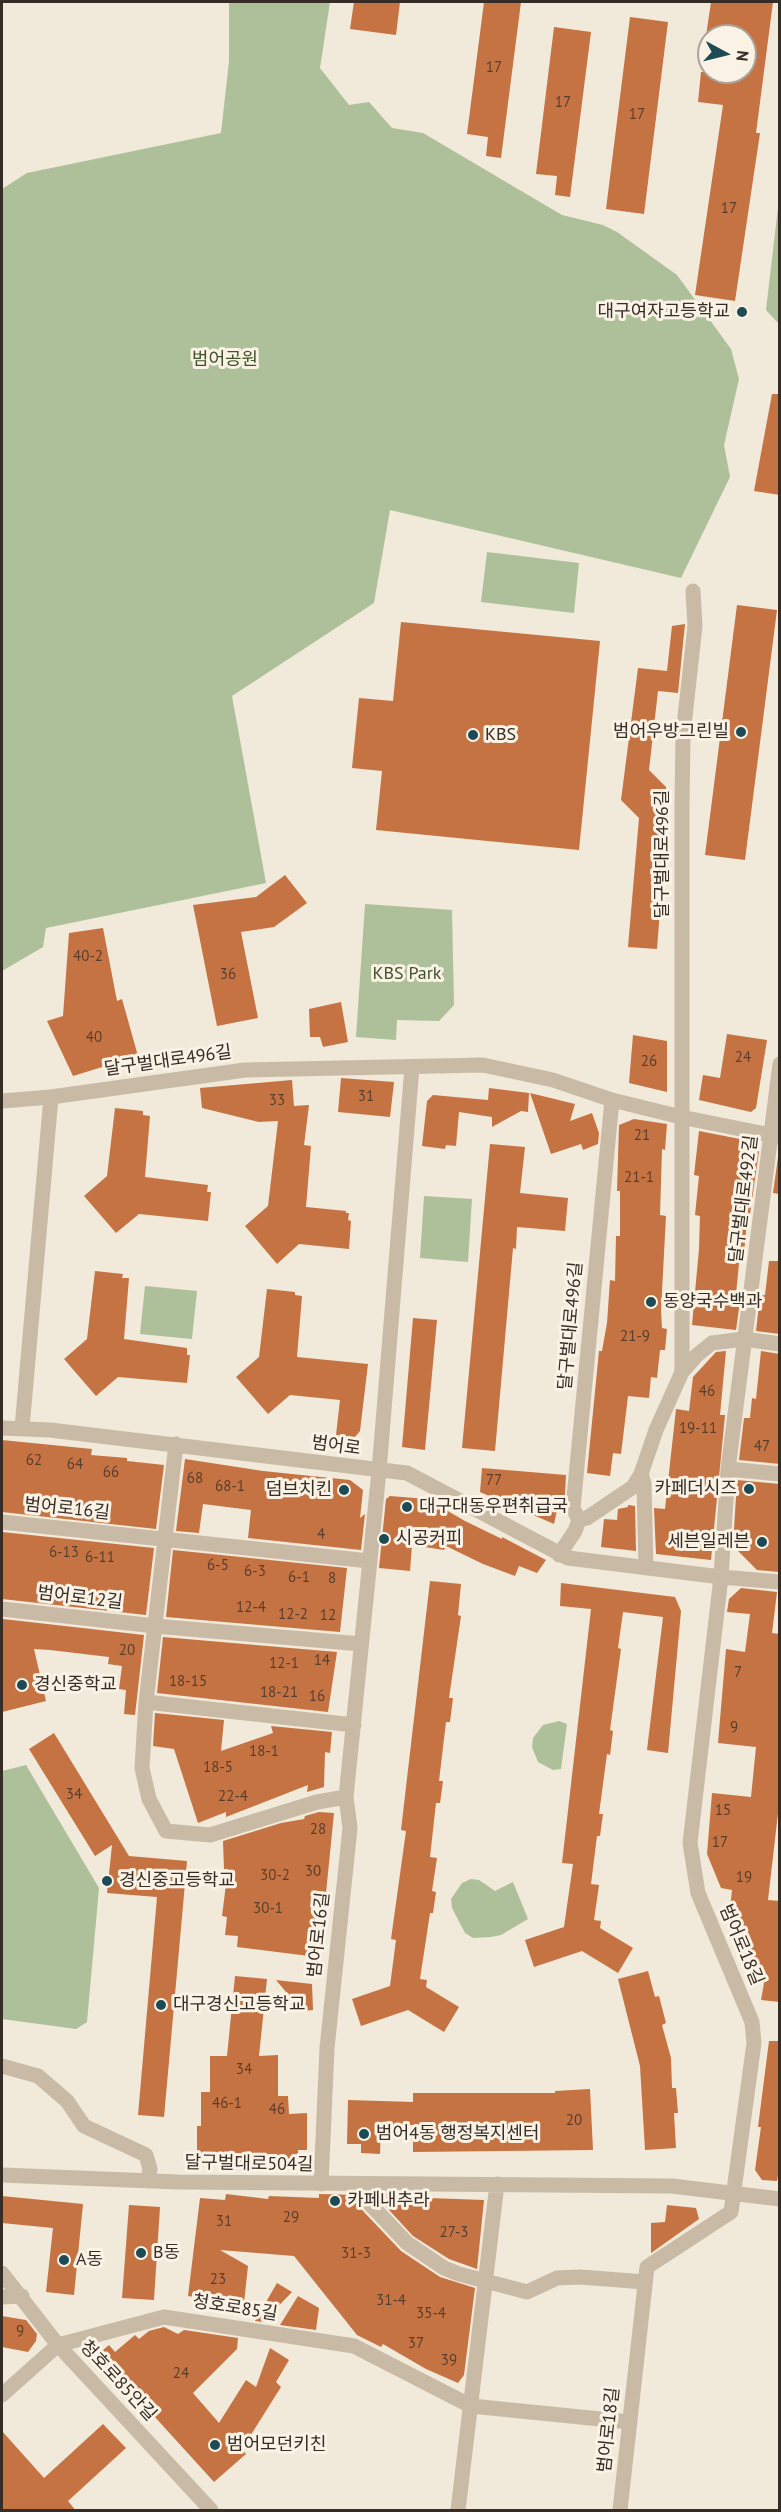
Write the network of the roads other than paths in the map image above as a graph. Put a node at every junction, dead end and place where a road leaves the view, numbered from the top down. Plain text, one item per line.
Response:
1 (693, 591) dead end
2 (780, 1064) edge
3 (412, 1067) junction
4 (51, 1097) junction
5 (612, 1100) junction
6 (2, 1101) edge
7 (681, 1118) junction
8 (776, 1137) edge
9 (744, 1339) junction
10 (780, 1344) edge
11 (682, 1372) junction
12 (2, 1428) edge
13 (22, 1428) junction
14 (176, 1444) junction
15 (728, 1469) junction
16 (379, 1471) junction
17 (642, 1474) junction
18 (780, 1474) edge
19 (579, 1520) junction
20 (2, 1522) edge
21 (165, 1539) junction
22 (559, 1555) junction
23 (369, 1561) junction
24 (646, 1568) junction
25 (721, 1577) junction
26 (780, 1582) edge
27 (2, 1609) edge
28 (155, 1626) junction
29 (361, 1644) junction
30 (146, 1702) junction
31 (354, 1725) junction
32 (346, 1797) junction
33 (2, 2066) edge
34 (2, 2175) edge
35 (148, 2181) junction
36 (321, 2184) junction
37 (496, 2184) junction
38 (735, 2193) junction
39 (780, 2199) edge
40 (370, 2204) dead end
41 (2, 2273) edge
42 (485, 2279) junction
43 (645, 2282) junction
44 (21, 2296) junction
45 (2, 2297) edge
46 (58, 2344) junction
47 (2, 2395) edge
48 (471, 2406) junction
49 (630, 2422) junction
50 (211, 2511) edge
51 (458, 2511) edge
52 (620, 2511) edge

1 - 7 street, 달구벌대로496길
2 - 8 street, 달구벌대로492길
3 - 4 street, 달구벌대로496길
3 - 5 street, 달구벌대로496길
3 - 16 street
4 - 6 street, 달구벌대로496길
4 - 13 street
5 - 7 street, 달구벌대로496길
5 - 19 street, 달구벌대로496길
7 - 8 street, 달구벌대로496길
7 - 11 street, 달구벌대로496길
8 - 9 street, 달구벌대로492길
9 - 10 street
9 - 11 street, 달구벌대로496길
9 - 15 street, 달구벌대로492길
11 - 17 street, 달구벌대로496길
12 - 13 street, 범어로
13 - 14 street, 범어로
14 - 16 street, 범어로
14 - 21 street
15 - 18 street
15 - 25 street, 달구벌대로492길
16 - 22 street, 범어로
16 - 23 street, 범어로16길
17 - 19 street, 달구벌대로496길
17 - 24 street
19 - 22 street
20 - 21 street, 범어로16길
21 - 23 street, 범어로16길
21 - 28 street
22 - 24 street, 범어로
23 - 29 street, 범어로16길
24 - 25 street, 범어로
25 - 26 street, 범어로
25 - 38 street, 범어로18길
27 - 28 street, 범어로12길
28 - 29 street
28 - 30 street
29 - 31 street, 범어로16길
30 - 31 street
30 - 32 street
31 - 32 street, 범어로16길
32 - 36 street, 범어로16길
33 - 35 street
34 - 35 street, 달구벌대로504길
35 - 36 street, 달구벌대로504길
36 - 37 street, 달구벌대로504길
37 - 38 street, 달구벌대로504길
37 - 42 street
38 - 39 street, 달구벌대로504길
38 - 43 street, 범어로18길
40 - 42 street
41 - 44 street, 청호로85안길
42 - 43 street
42 - 48 street
43 - 49 street, 범어로18길
44 - 45 street
44 - 46 street, 청호로85안길
46 - 47 street, 청호로85길
46 - 48 street, 청호로85길
46 - 50 street, 청호로85안길
48 - 49 street, 청호로85길
48 - 51 street
49 - 52 street, 범어로18길

